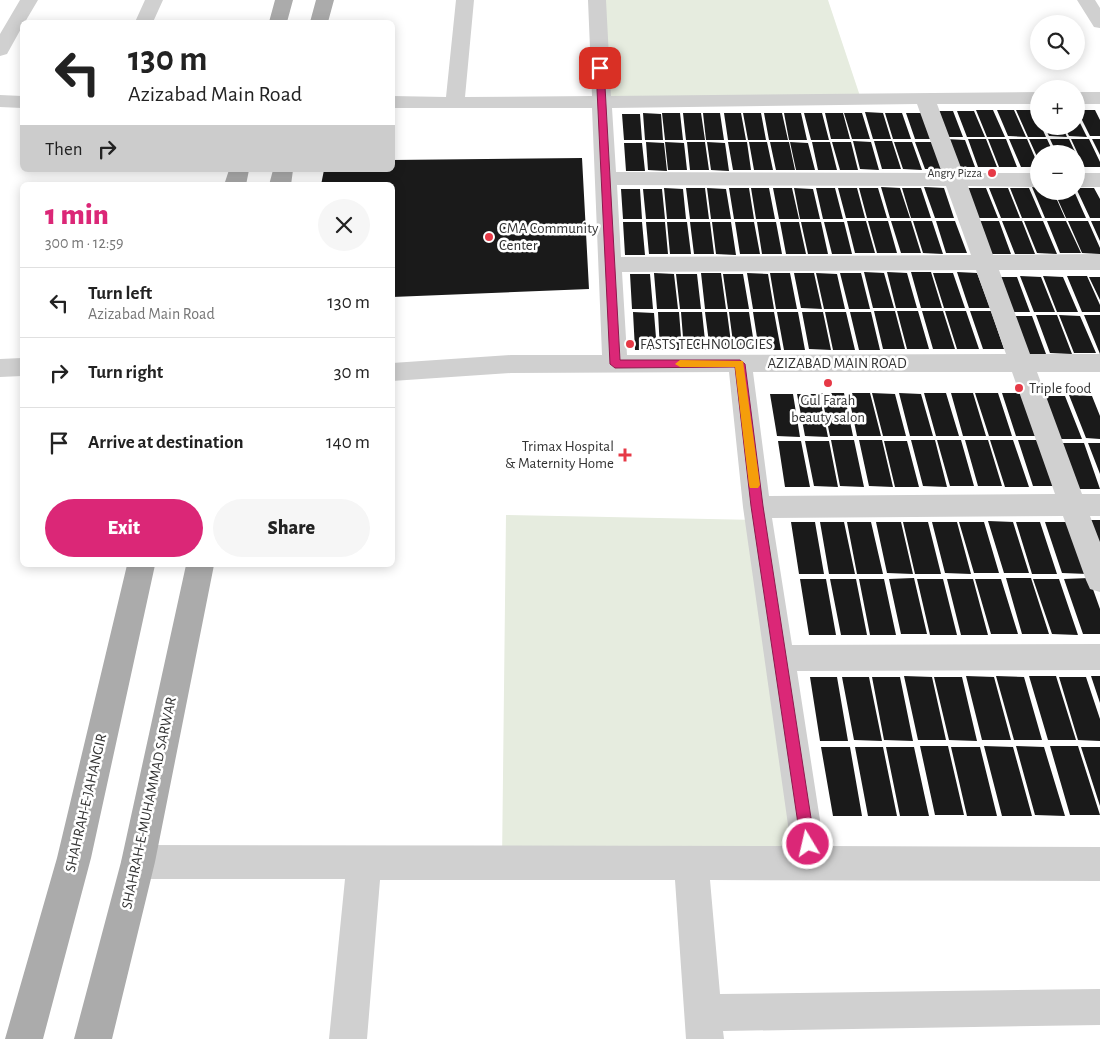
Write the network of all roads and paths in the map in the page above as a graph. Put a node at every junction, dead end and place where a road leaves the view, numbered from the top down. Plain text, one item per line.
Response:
1 (29, 0) edge
2 (154, 0) edge
3 (284, 0) edge
4 (324, 0) edge
5 (465, 0) edge
6 (597, 0) edge
7 (1086, 0) edge
8 (145, 20) edge
9 (279, 20) edge
10 (319, 20) edge
11 (1100, 23) edge
12 (0, 50) edge
13 (925, 98) junction
14 (1030, 98) edge
15 (1085, 98) edge
16 (1100, 98) edge
17 (0, 101) edge
18 (20, 102) edge
19 (395, 102) edge
20 (455, 103) junction
21 (602, 103) junction
22 (606, 178) junction
23 (955, 180) junction
24 (1030, 180) edge
25 (1085, 180) edge
26 (1100, 180) edge
27 (1100, 262) edge
28 (986, 263) junction
29 (610, 265) junction
30 (1021, 363) junction
31 (1100, 363) edge
32 (615, 364) junction
33 (740, 364) junction
34 (0, 368) edge
35 (20, 368) edge
36 (395, 371) edge
37 (1100, 505) edge
38 (757, 506) junction
39 (1073, 506) junction
40 (141, 567) edge
41 (200, 567) edge
42 (1100, 580) edge
43 (1100, 657) edge
44 (780, 658) junction
45 (138, 862) junction
46 (364, 862) junction
47 (692, 862) junction
48 (810, 863) junction
49 (1100, 864) edge
50 (1100, 1006) edge
51 (704, 1026) edge
52 (24, 1039) edge
53 (93, 1039) edge
54 (348, 1039) edge

1 - 12 street
2 - 8 street
3 - 9 main road
4 - 10 main road
5 - 20 street
6 - 21 street
7 - 11 street
13 - 14 street
13 - 21 street
13 - 23 street
15 - 16 street
17 - 18 street
19 - 20 street
20 - 21 street
21 - 22 street
22 - 23 street
22 - 29 street
23 - 24 street
23 - 28 street
25 - 26 street
27 - 28 street
28 - 29 street
28 - 30 street
29 - 32 street
30 - 31 street, AZIZABAD MAIN ROAD
30 - 33 street, AZIZABAD MAIN ROAD
30 - 39 street
32 - 33 street, AZIZABAD MAIN ROAD
32 - 36 street, AZIZABAD MAIN ROAD
33 - 38 street
34 - 35 street
37 - 39 street
38 - 39 street
38 - 44 street
39 - 42 street
40 - 52 main road, SHAHRAH-E-JAHANGIR
41 - 45 main road, SHAHRAH-E-MUHAMMAD SARWAR
43 - 44 street
44 - 48 street
45 - 46 street
45 - 53 main road, SHAHRAH-E-MUHAMMAD SARWAR
46 - 47 street
46 - 54 street
47 - 48 street
47 - 51 street
48 - 49 street
50 - 51 street

